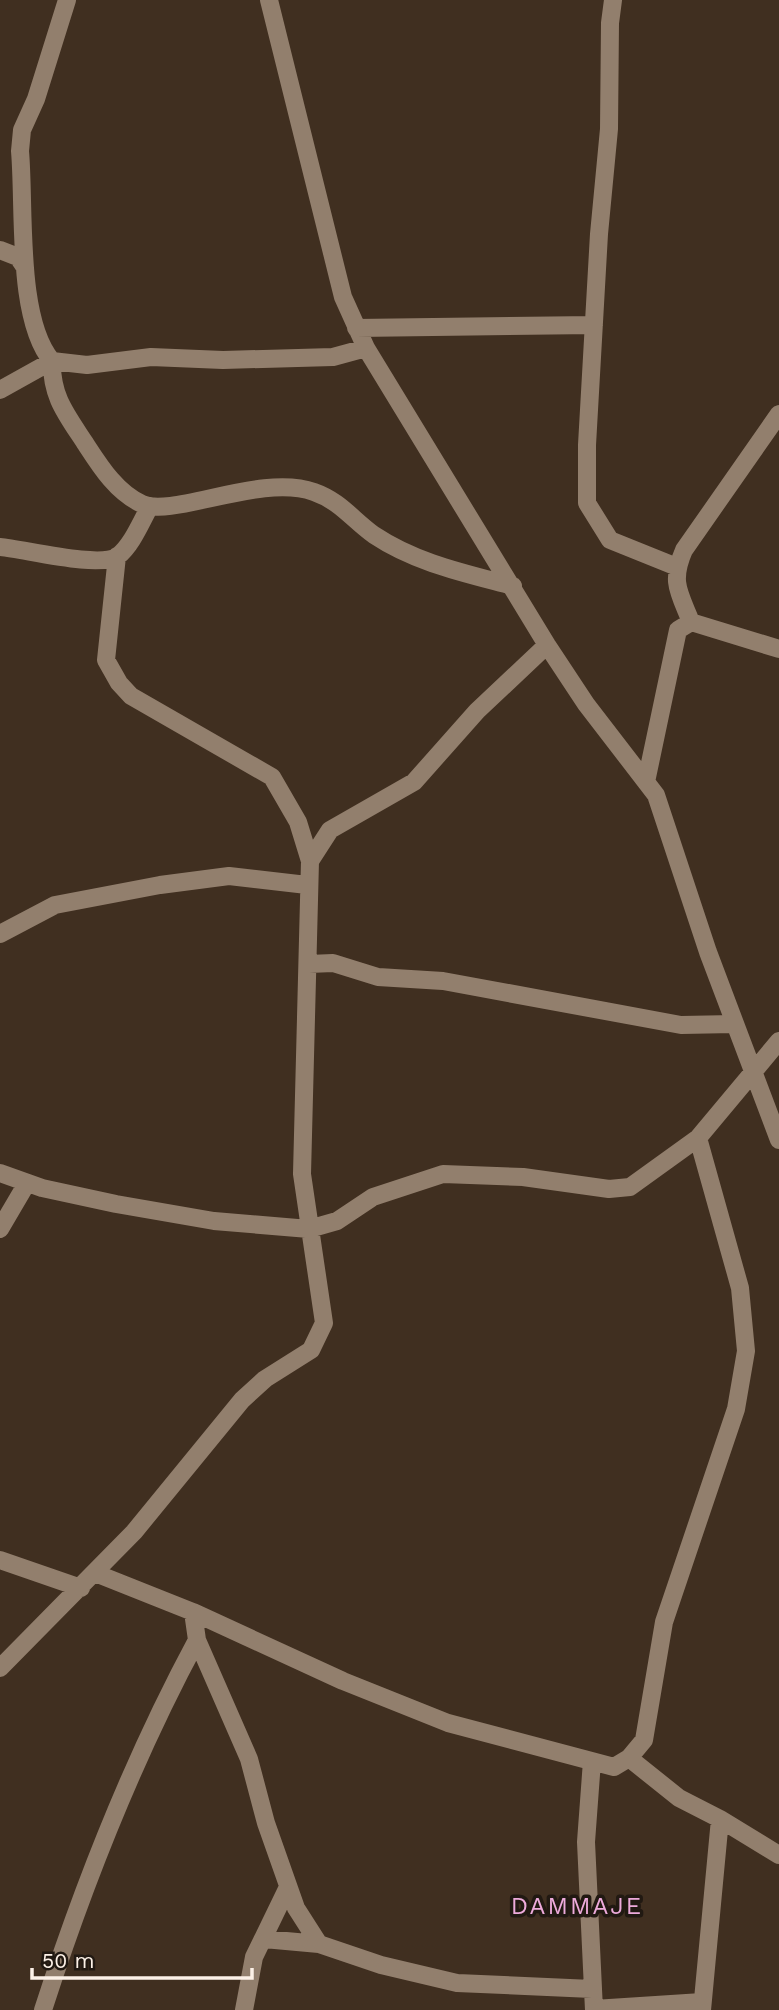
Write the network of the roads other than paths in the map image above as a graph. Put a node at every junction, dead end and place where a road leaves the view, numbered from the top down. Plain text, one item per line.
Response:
1 (67, 0) edge
2 (269, 0) edge
3 (613, 0) edge
4 (0, 250) edge
5 (24, 266) junction
6 (594, 325) junction
7 (356, 328) junction
8 (366, 348) junction
9 (52, 362) junction
10 (0, 390) edge
11 (779, 414) edge
12 (150, 506) junction
13 (0, 547) edge
14 (117, 556) junction
15 (677, 567) junction
16 (513, 586) junction
17 (691, 622) junction
18 (547, 645) junction
19 (779, 649) edge
20 (646, 782) junction
21 (310, 861) junction
22 (307, 885) junction
23 (0, 934) edge
24 (309, 964) junction
25 (734, 1024) junction
26 (779, 1041) edge
27 (753, 1074) junction
28 (698, 1138) junction
29 (779, 1140) edge
30 (0, 1173) edge
31 (27, 1183) junction
32 (0, 1229) edge
33 (309, 1229) junction
34 (0, 1560) edge
35 (95, 1573) junction
36 (81, 1588) junction
37 (193, 1612) junction
38 (197, 1640) junction
39 (0, 1668) edge
40 (629, 1758) junction
41 (592, 1761) junction
42 (720, 1818) junction
43 (779, 1855) edge
44 (288, 1887) junction
45 (264, 1939) junction
46 (319, 1944) junction
47 (592, 1989) junction
48 (702, 2006) edge
49 (43, 2010) edge
50 (244, 2010) edge
51 (594, 2010) edge

1 - 5 street
2 - 7 street
3 - 6 street
4 - 5 street
5 - 9 street
6 - 7 street
6 - 15 street
7 - 8 street
8 - 9 street
8 - 16 street
9 - 10 street
9 - 12 street
11 - 15 street
12 - 14 street
12 - 16 street
13 - 14 street
14 - 21 street
15 - 17 street
16 - 18 street
17 - 19 street
17 - 20 street
18 - 20 street
18 - 21 street
20 - 25 street
21 - 22 street
22 - 23 street
22 - 24 street
24 - 25 street
24 - 33 street
25 - 27 street
26 - 27 street
27 - 28 street
27 - 29 street
28 - 33 street
28 - 40 street
30 - 31 street
31 - 32 street
31 - 33 street
33 - 35 street
34 - 36 street
35 - 36 street
35 - 37 street
36 - 39 street
37 - 38 street
37 - 41 street
38 - 44 street
38 - 49 street
40 - 41 street
40 - 42 street
41 - 47 street
42 - 43 street
42 - 48 street
44 - 45 street
44 - 46 street
45 - 46 street
45 - 50 street
46 - 47 street
47 - 51 street
48 - 51 street

